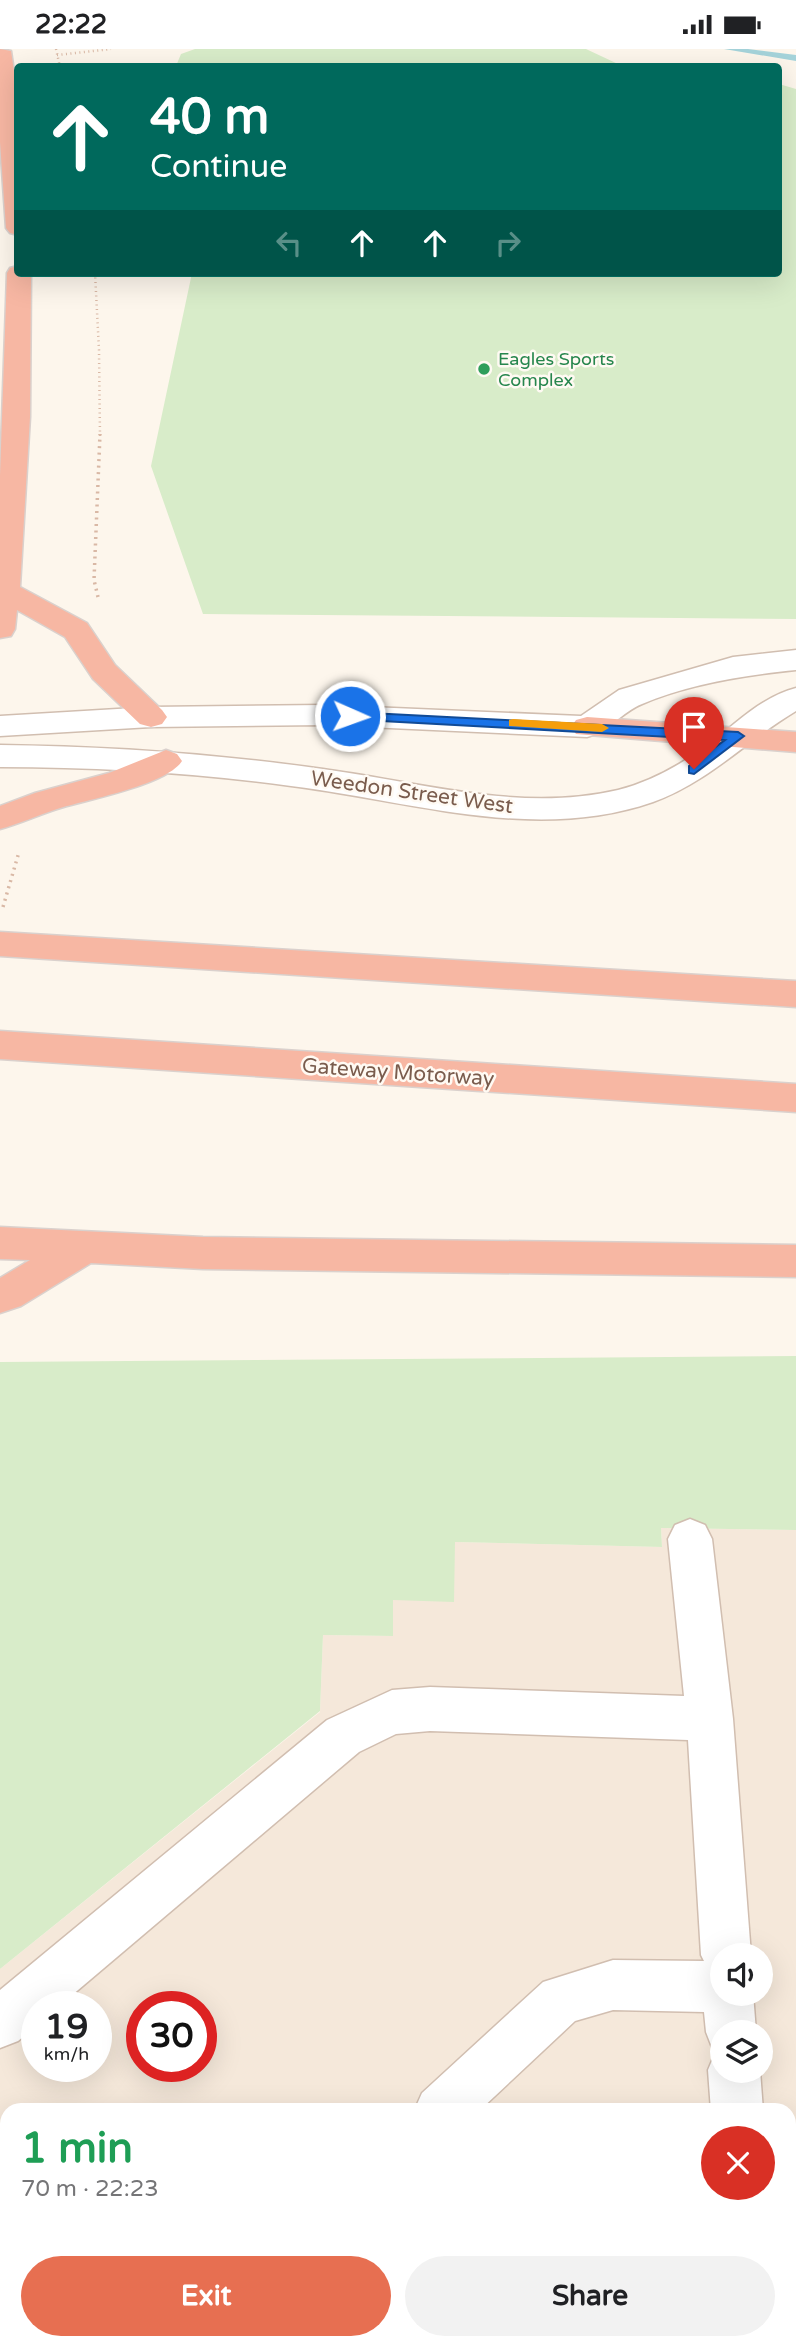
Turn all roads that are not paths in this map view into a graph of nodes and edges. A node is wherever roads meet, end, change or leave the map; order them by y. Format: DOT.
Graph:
graph roads {
  1 [pos="0,51"];
  2 [pos="14,161"];
  3 [pos="19,277"];
  4 [pos="6,591"];
  5 [pos="0,629"];
  6 [pos="796,660"];
  7 [pos="796,698"];
  8 [pos="152,717"];
  9 [pos="0,726"];
  10 [pos="587,727"];
  11 [pos="738,736"];
  12 [pos="796,742"];
  13 [pos="0,756"];
  14 [pos="166,761"];
  15 [pos="0,818"];
  16 [pos="0,944"];
  17 [pos="796,994"];
  18 [pos="4,1045"];
  19 [pos="796,1098"];
  20 [pos="0,1243"];
  21 [pos="84,1248"];
  22 [pos="796,1261"];
  23 [pos="0,1296"];
  24 [pos="690,1539"];
  25 [pos="709,1719"];
  26 [pos="725,1943"];
  27 [pos="710,1987"];
  28 [pos="0,2023"];
  29 [pos="735,2083"];
  30 [pos="449,2103"];
  31 [pos="736,2103"];
  1 -- 2 [label="highway"];
  3 -- 4 [label="highway"];
  4 -- 5 [label="highway"];
  4 -- 8 [label="highway"];
  6 -- 10 [label="street"];
  7 -- 11 [label="street, Weedon Street West"];
  8 -- 9 [label="street"];
  8 -- 10 [label="street"];
  10 -- 11 [label="highway"];
  11 -- 12 [label="highway"];
  11 -- 14 [label="street, Weedon Street West"];
  13 -- 14 [label="street, Weedon Street West"];
  14 -- 15 [label="highway"];
  16 -- 17 [label="highway"];
  18 -- 19 [label="highway, Gateway Motorway"];
  20 -- 21 [label="highway"];
  21 -- 22 [label="highway"];
  21 -- 23 [label="highway"];
  24 -- 25 [label="street"];
  25 -- 26 [label="street"];
  25 -- 28 [label="street"];
  27 -- 30 [label="street"];
  29 -- 31 [label="street"];
}
